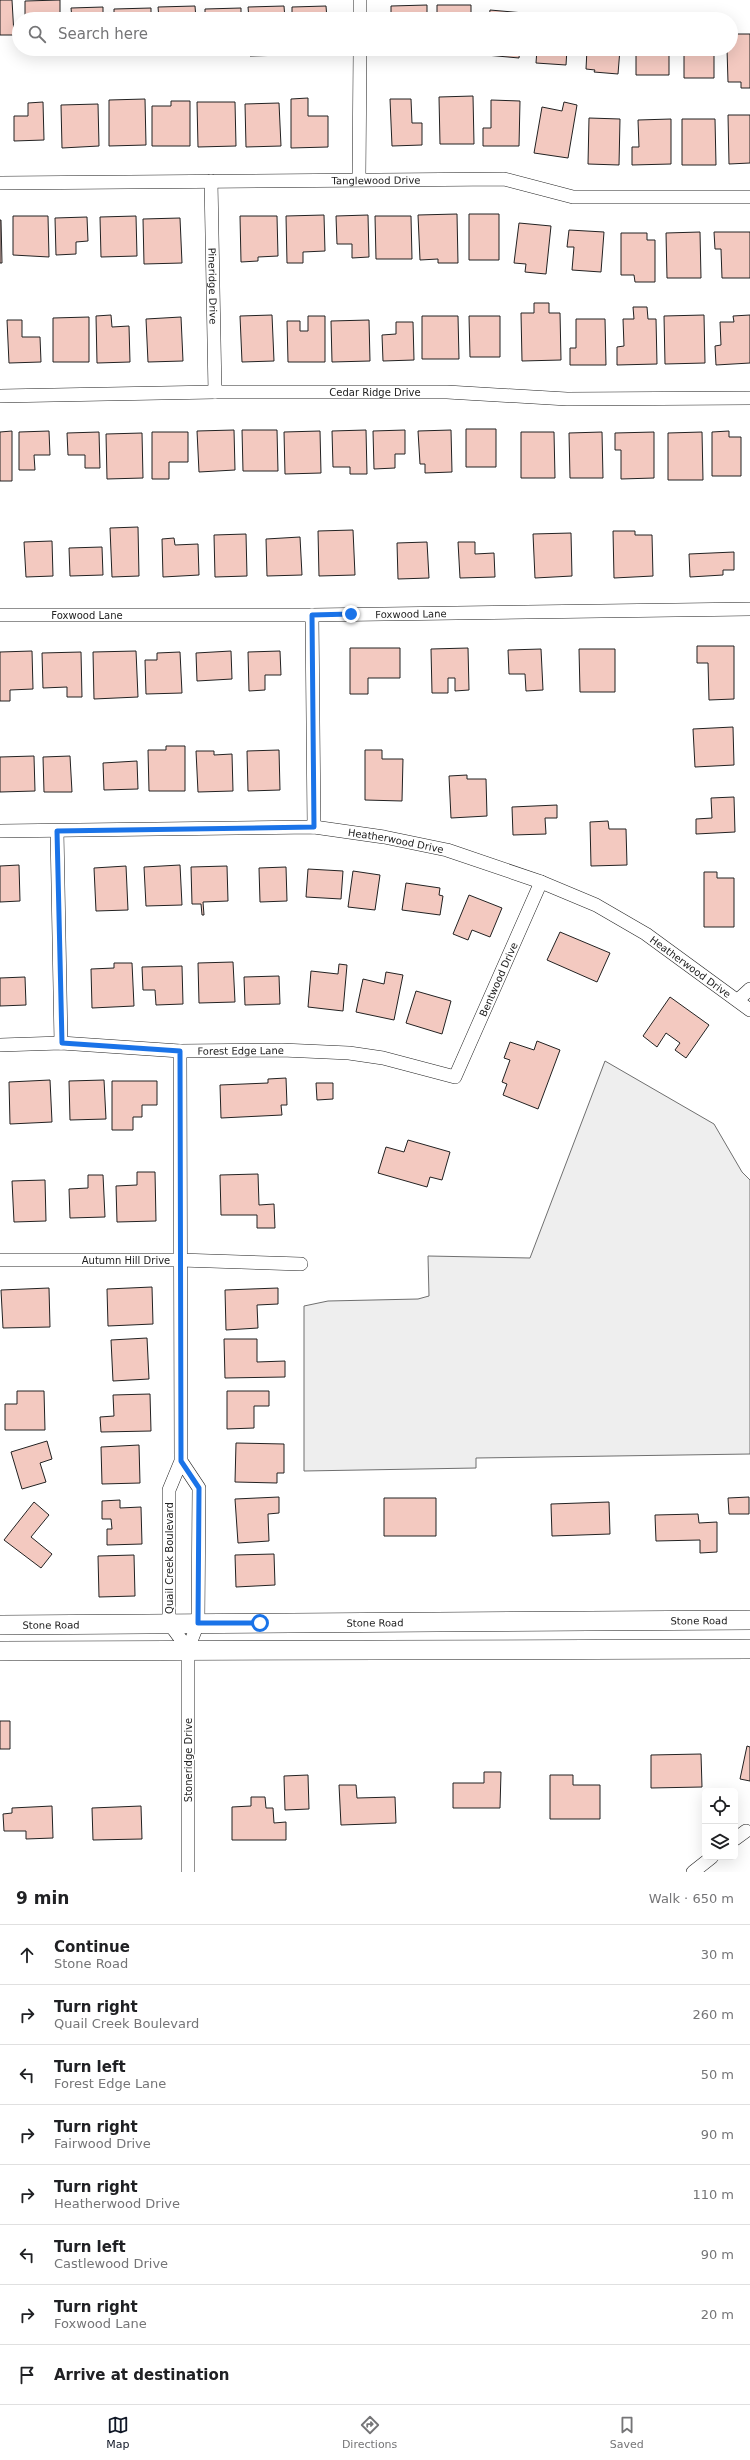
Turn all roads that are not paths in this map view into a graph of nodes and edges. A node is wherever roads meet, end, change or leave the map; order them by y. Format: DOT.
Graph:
graph roads {
  1 [pos="360,0"];
  2 [pos="360,12"];
  3 [pos="360,56"];
  4 [pos="359,179"];
  5 [pos="211,181"];
  6 [pos="0,184"];
  7 [pos="750,197"];
  8 [pos="215,392"];
  9 [pos="0,396"];
  10 [pos="750,398"];
  11 [pos="750,609"];
  12 [pos="0,615"];
  13 [pos="312,615"];
  14 [pos="314,827"];
  15 [pos="0,831"];
  16 [pos="57,831"];
  17 [pos="541,882"];
  18 [pos="750,989"];
  19 [pos="738,1000"];
  20 [pos="750,1010"];
  21 [pos="62,1043"];
  22 [pos="0,1045"];
  23 [pos="180,1051"];
  24 [pos="455,1077"];
  25 [pos="0,1260"];
  26 [pos="180,1260"];
  27 [pos="300,1264"];
  28 [pos="181,1461"];
  29 [pos="750,1620"];
  30 [pos="473,1621"];
  31 [pos="169,1623"];
  32 [pos="198,1623"];
  33 [pos="0,1626"];
  34 [pos="188,1649"];
  35 [pos="474,1649"];
  36 [pos="750,1649"];
  37 [pos="0,1651"];
  38 [pos="746,1831"];
  39 [pos="738,1837"];
  40 [pos="708,1860"];
  41 [pos="188,1872"];
  42 [pos="693,1872"];
  1 -- 2 [label="street"];
  3 -- 4 [label="street"];
  4 -- 5 [label="street, Tanglewood Drive"];
  4 -- 7 [label="street, Tanglewood Drive"];
  5 -- 6 [label="street, Tanglewood Drive"];
  5 -- 8 [label="street, Pineridge Drive"];
  8 -- 9 [label="street, Cedar Ridge Drive"];
  8 -- 10 [label="street, Cedar Ridge Drive"];
  11 -- 13 [label="street, Foxwood Lane"];
  12 -- 13 [label="street, Foxwood Lane"];
  13 -- 14 [label="street"];
  14 -- 16 [label="street, Heatherwood Drive"];
  14 -- 17 [label="street, Heatherwood Drive"];
  15 -- 16 [label="street, Heatherwood Drive"];
  16 -- 21 [label="street"];
  17 -- 19 [label="street, Heatherwood Drive"];
  17 -- 24 [label="street, Bentwood Drive"];
  18 -- 19 [label="street"];
  19 -- 20 [label="street, Heatherwood Drive"];
  21 -- 22 [label="street, Forest Edge Lane"];
  21 -- 23 [label="street, Forest Edge Lane"];
  23 -- 24 [label="street, Forest Edge Lane"];
  23 -- 26 [label="street, Quail Creek Boulevard"];
  25 -- 26 [label="street, Autumn Hill Drive"];
  26 -- 27 [label="street, Autumn Hill Drive"];
  26 -- 28 [label="street, Quail Creek Boulevard"];
  28 -- 31 [label="street, Quail Creek Boulevard"];
  28 -- 32 [label="street"];
  29 -- 30 [label="main road, Stone Road"];
  30 -- 32 [label="main road, Stone Road"];
  30 -- 35 [label="main road"];
  31 -- 32 [label="main road, Stone Road"];
  31 -- 33 [label="main road, Stone Road"];
  31 -- 34 [label="street, Quail Creek Boulevard"];
  32 -- 34 [label="street"];
  34 -- 35 [label="main road"];
  34 -- 37 [label="main road"];
  34 -- 41 [label="street, Stoneridge Drive"];
  35 -- 36 [label="main road"];
  38 -- 39 [label="street"];
  40 -- 42 [label="street"];
}
